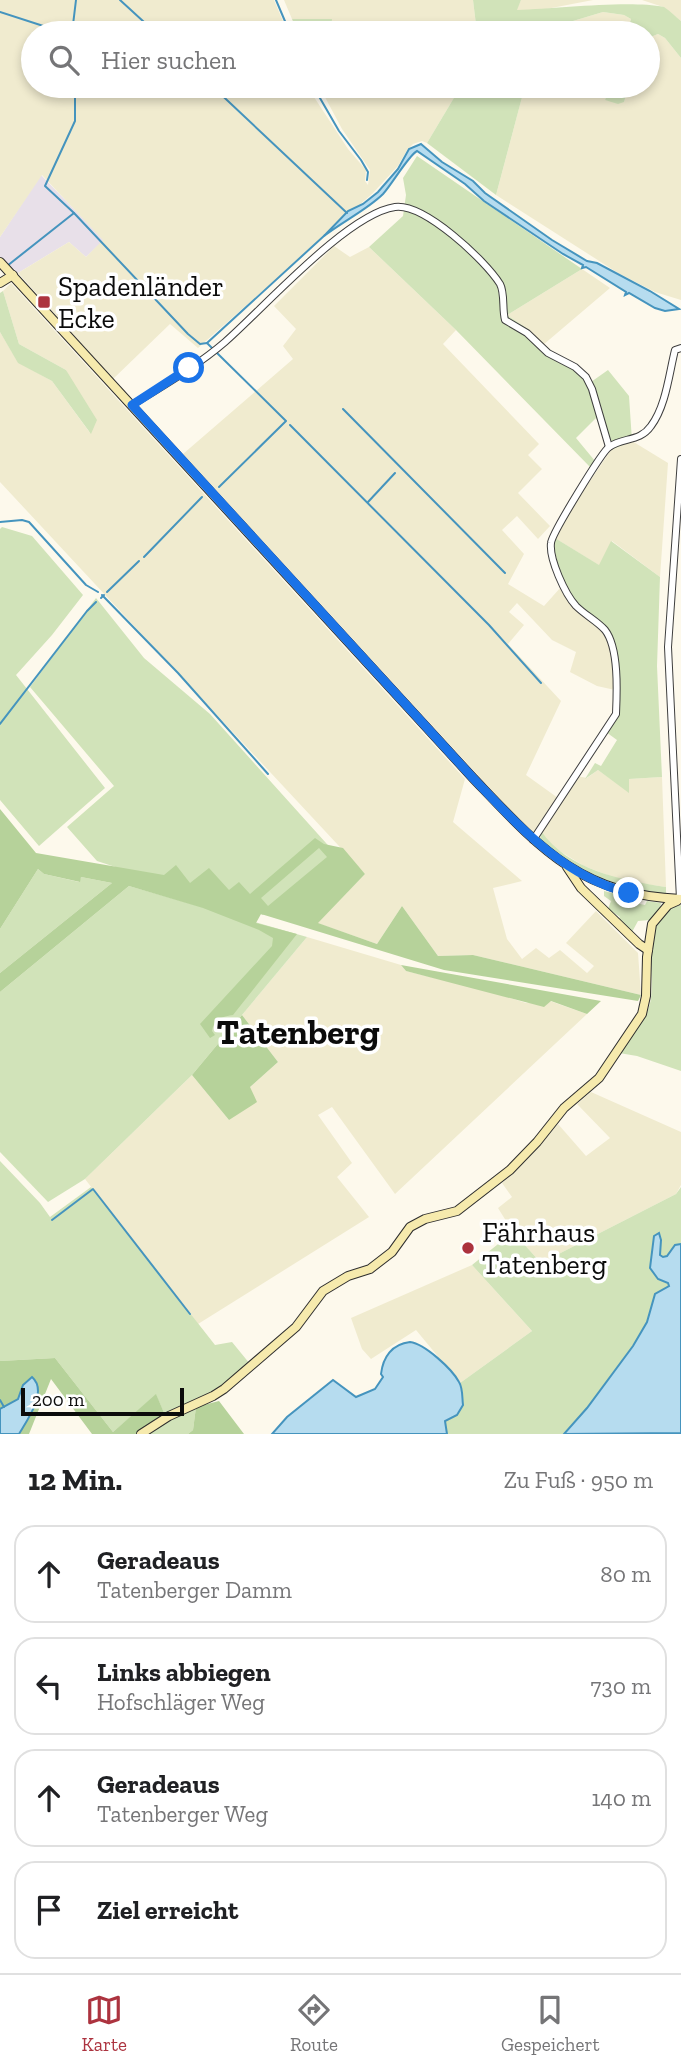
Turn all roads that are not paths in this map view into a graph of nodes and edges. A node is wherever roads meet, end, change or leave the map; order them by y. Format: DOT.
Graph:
graph roads {
  1 [pos="6,268"];
  2 [pos="0,283"];
  3 [pos="681,348"];
  4 [pos="132,405"];
  5 [pos="609,447"];
  6 [pos="681,459"];
  7 [pos="533,840"];
  8 [pos="566,866"];
  9 [pos="680,900"];
  10 [pos="648,950"];
  11 [pos="141,1434"];
  1 -- 2 [label="street"];
  1 -- 4 [label="street"];
  3 -- 5 [label="street"];
  4 -- 5 [label="street"];
  4 -- 7 [label="street"];
  5 -- 7 [label="street"];
  6 -- 9 [label="street"];
  7 -- 8 [label="street"];
  8 -- 9 [label="street"];
  8 -- 10 [label="street"];
  9 -- 10 [label="street"];
  10 -- 11 [label="street"];
}
